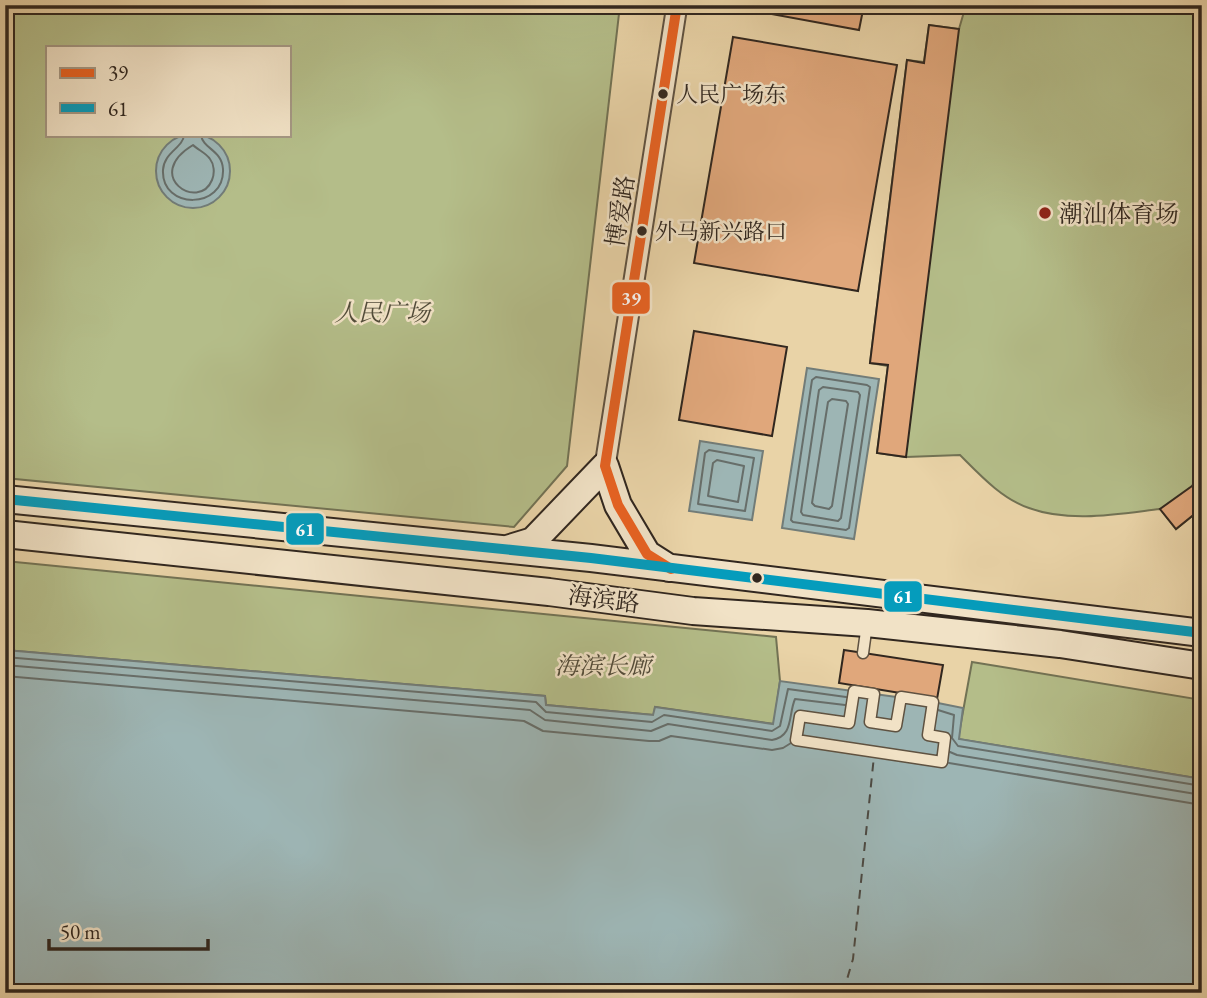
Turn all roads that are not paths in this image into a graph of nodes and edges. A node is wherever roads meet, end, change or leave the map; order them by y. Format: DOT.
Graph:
graph roads {
  1 [pos="677,5"];
  2 [pos="605,466"];
  3 [pos="5,499"];
  4 [pos="5,534"];
  5 [pos="505,550"];
  6 [pos="671,569"];
  7 [pos="867,623"];
  8 [pos="1202,633"];
  9 [pos="863,653"];
  10 [pos="1202,666"];
  11 [pos="914,697"];
  1 -- 2 [label="street, 博爱路"];
  2 -- 5 [label="main road"];
  2 -- 6 [label="main road"];
  3 -- 5 [label="main road, 海滨路"];
  4 -- 7 [label="main road, 海滨路"];
  5 -- 6 [label="main road, 海滨路"];
  6 -- 8 [label="main road, 海滨路"];
  7 -- 9 [label="lane"];
  7 -- 10 [label="main road, 海滨路"];
  11 -- 11 [label="lane"];
}
